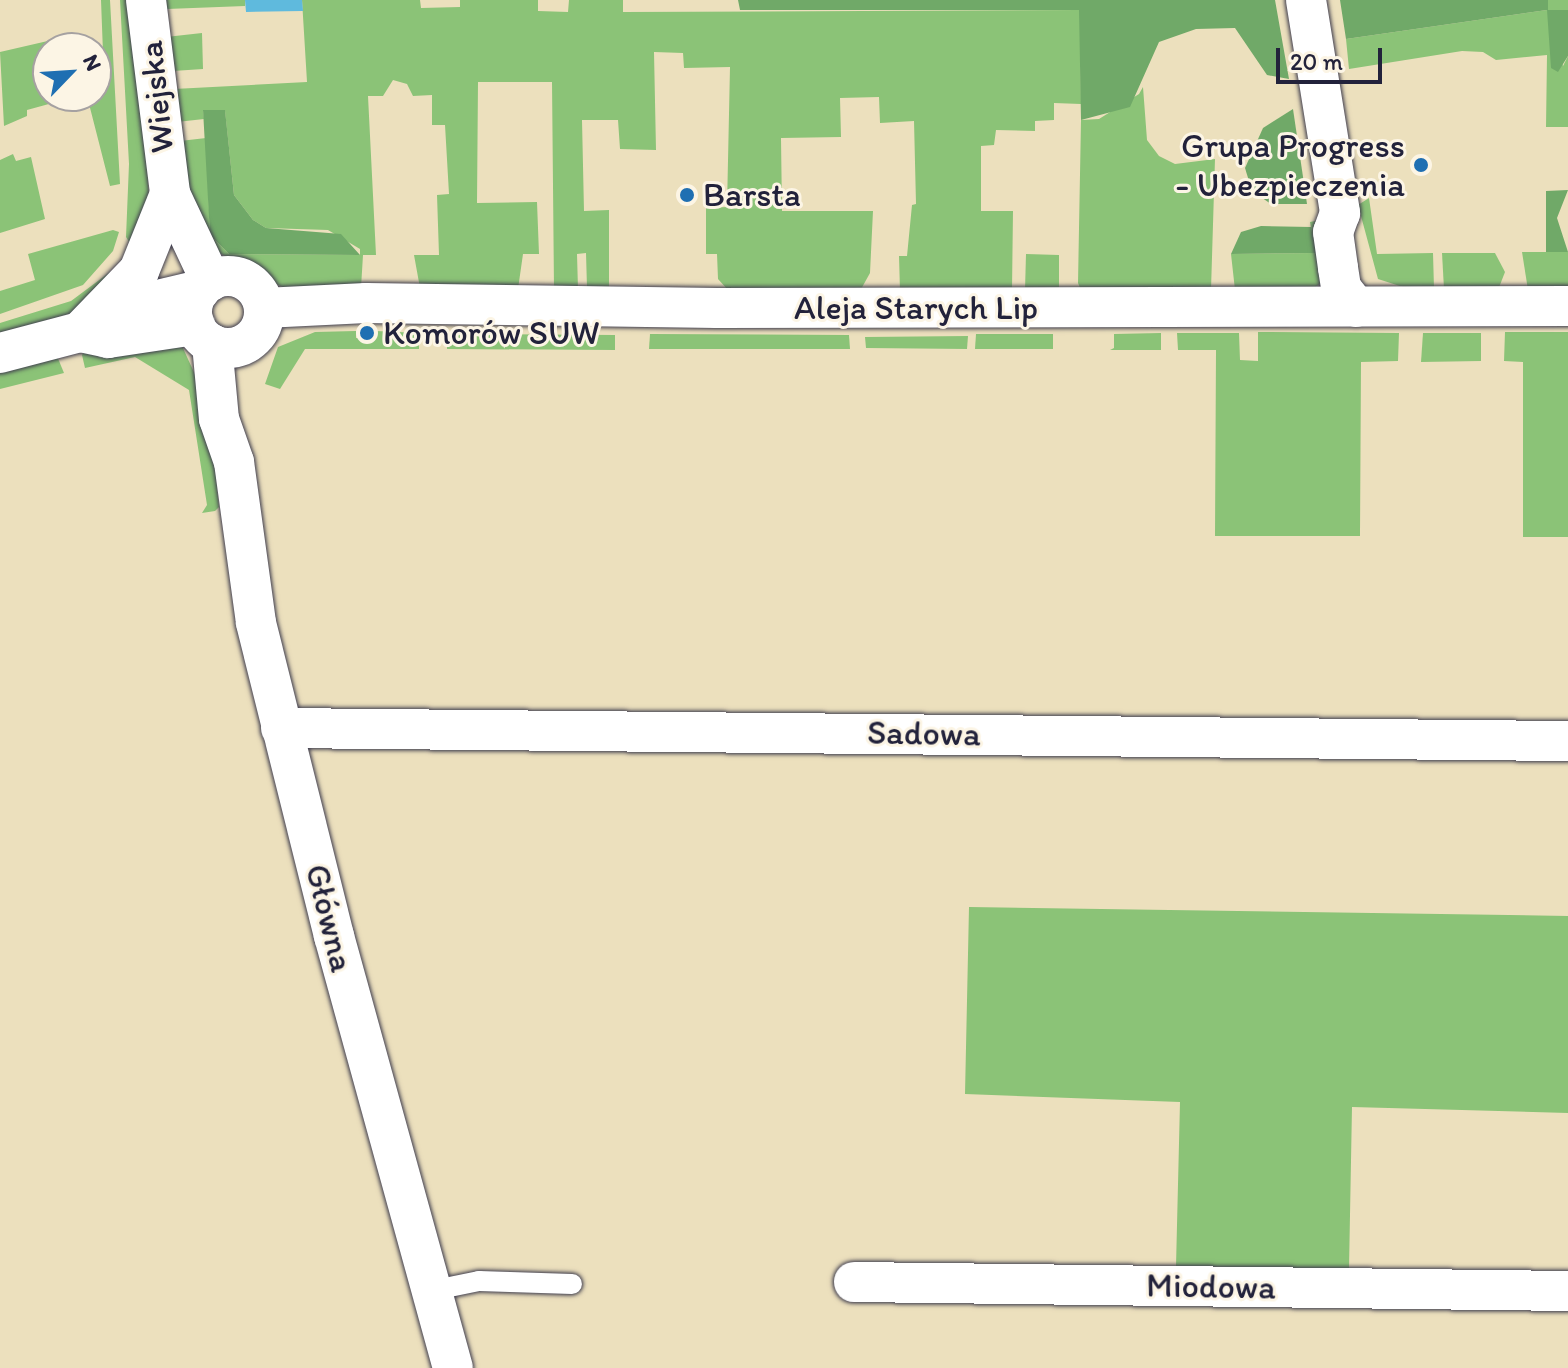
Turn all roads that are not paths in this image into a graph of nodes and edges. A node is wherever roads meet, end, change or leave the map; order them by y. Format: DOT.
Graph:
graph roads {
  1 [pos="146,0"];
  2 [pos="1306,0"];
  3 [pos="170,194"];
  4 [pos="1568,306"];
  5 [pos="1356,307"];
  6 [pos="264,308"];
  7 [pos="211,317"];
  8 [pos="90,323"];
  9 [pos="0,353"];
  10 [pos="281,728"];
  11 [pos="1568,741"];
  12 [pos="854,1282"];
  13 [pos="572,1284"];
  14 [pos="430,1291"];
  15 [pos="1568,1291"];
  16 [pos="453,1368"];
  1 -- 3 [label="street, Wiejska"];
  2 -- 5 [label="street"];
  3 -- 7 [label="street, Wiejska"];
  3 -- 8 [label="street, Wiejska"];
  4 -- 5 [label="street, Aleja Starych Lip"];
  5 -- 6 [label="street, Aleja Starych Lip"];
  6 -- 7 [label="street"];
  6 -- 7 [label="street"];
  7 -- 8 [label="street"];
  7 -- 10 [label="street, Główna"];
  8 -- 9 [label="street"];
  10 -- 11 [label="street, Sadowa"];
  10 -- 14 [label="street, Główna"];
  12 -- 15 [label="street, Miodowa"];
  13 -- 14 [label="lane"];
  14 -- 16 [label="street, Główna"];
}
